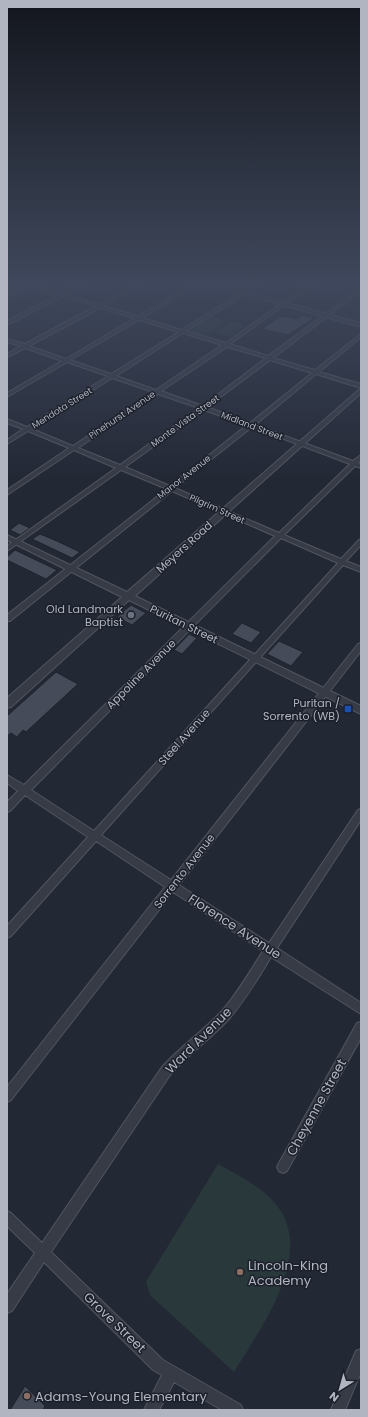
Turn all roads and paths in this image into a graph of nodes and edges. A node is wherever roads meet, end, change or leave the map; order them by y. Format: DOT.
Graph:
graph roads {
  1 [pos="22,348"];
  2 [pos="32,348"];
  3 [pos="87,348"];
  4 [pos="155,348"];
  5 [pos="221,348"];
  6 [pos="237,348"];
  7 [pos="283,348"];
  8 [pos="345,348"];
  9 [pos="7,356"];
  10 [pos="270,358"];
  11 [pos="67,360"];
  12 [pos="315,372"];
  13 [pos="112,376"];
  14 [pos="361,386"];
  15 [pos="361,390"];
  16 [pos="157,391"];
  17 [pos="7,395"];
  18 [pos="204,408"];
  19 [pos="7,421"];
  20 [pos="251,425"];
  21 [pos="27,429"];
  22 [pos="7,442"];
  23 [pos="300,444"];
  24 [pos="74,448"];
  25 [pos="361,457"];
  26 [pos="358,464"];
  27 [pos="121,466"];
  28 [pos="170,488"];
  29 [pos="7,493"];
  30 [pos="223,512"];
  31 [pos="279,536"];
  32 [pos="7,537"];
  33 [pos="361,541"];
  34 [pos="18,543"];
  35 [pos="7,550"];
  36 [pos="342,562"];
  37 [pos="70,568"];
  38 [pos="361,570"];
  39 [pos="128,596"];
  40 [pos="7,619"];
  41 [pos="189,626"];
  42 [pos="361,646"];
  43 [pos="254,659"];
  44 [pos="324,692"];
  45 [pos="7,704"];
  46 [pos="361,710"];
  47 [pos="7,779"];
  48 [pos="25,790"];
  49 [pos="7,808"];
  50 [pos="361,813"];
  51 [pos="95,835"];
  52 [pos="173,886"];
  53 [pos="7,933"];
  54 [pos="271,949"];
  55 [pos="361,1009"];
  56 [pos="361,1027"];
  57 [pos="7,1096"];
  58 [pos="283,1167"];
  59 [pos="7,1216"];
  60 [pos="43,1252"];
  61 [pos="7,1306"];
  62 [pos="361,1356"];
  63 [pos="171,1373"];
  64 [pos="151,1410"];
  65 [pos="236,1410"];
  66 [pos="338,1410"];
  1 -- 9 [label="street"];
  2 -- 11 [label="street, Midland Street"];
  3 -- 11 [label="street"];
  4 -- 13 [label="street, Mendota Street"];
  5 -- 16 [label="street, Pinehurst Avenue"];
  6 -- 10 [label="street"];
  7 -- 10 [label="street, Monte Vista Street"];
  8 -- 12 [label="street, Manor Avenue"];
  10 -- 12 [label="street"];
  10 -- 18 [label="street, Monte Vista Street"];
  11 -- 13 [label="street, Midland Street"];
  11 -- 17 [label="street"];
  12 -- 14 [label="street"];
  12 -- 20 [label="street, Manor Avenue"];
  13 -- 16 [label="street, Midland Street"];
  13 -- 21 [label="street, Mendota Street"];
  15 -- 23 [label="street, Meyers Road"];
  16 -- 18 [label="street, Midland Street"];
  16 -- 24 [label="street, Pinehurst Avenue"];
  18 -- 20 [label="street, Midland Street"];
  18 -- 27 [label="street, Monte Vista Street"];
  19 -- 21 [label="street, Pilgrim Street"];
  20 -- 23 [label="street, Midland Street"];
  20 -- 28 [label="street, Manor Avenue"];
  21 -- 22 [label="street, Mendota Street"];
  21 -- 24 [label="street, Pilgrim Street"];
  23 -- 26 [label="street, Midland Street"];
  23 -- 30 [label="street, Meyers Road"];
  24 -- 27 [label="street, Pilgrim Street"];
  24 -- 29 [label="street, Pinehurst Avenue"];
  25 -- 26 [label="street, Appoline Avenue"];
  26 -- 31 [label="street, Appoline Avenue"];
  27 -- 28 [label="street, Pilgrim Street"];
  27 -- 34 [label="street, Monte Vista Street"];
  28 -- 30 [label="street, Pilgrim Street"];
  28 -- 37 [label="street, Manor Avenue"];
  30 -- 31 [label="street, Pilgrim Street"];
  30 -- 39 [label="street, Meyers Road"];
  31 -- 36 [label="street, Pilgrim Street"];
  31 -- 41 [label="street, Appoline Avenue"];
  32 -- 34 [label="street, Puritan Street"];
  33 -- 36 [label="street, Steel Avenue"];
  34 -- 35 [label="street, Monte Vista Street"];
  34 -- 37 [label="street, Puritan Street"];
  36 -- 38 [label="street, Pilgrim Street"];
  36 -- 43 [label="street, Steel Avenue"];
  37 -- 39 [label="street, Puritan Street"];
  37 -- 40 [label="street, Manor Avenue"];
  39 -- 41 [label="street, Puritan Street"];
  39 -- 45 [label="street, Meyers Road"];
  41 -- 43 [label="street, Puritan Street"];
  41 -- 48 [label="street, Appoline Avenue"];
  42 -- 44 [label="street, Sorrento Avenue"];
  43 -- 44 [label="street, Puritan Street"];
  43 -- 51 [label="street, Steel Avenue"];
  44 -- 46 [label="street, Puritan Street"];
  44 -- 52 [label="street, Sorrento Avenue"];
  47 -- 48 [label="street, Florence Avenue"];
  48 -- 49 [label="street, Appoline Avenue"];
  48 -- 51 [label="street, Florence Avenue"];
  50 -- 54 [label="street, Ward Avenue"];
  51 -- 52 [label="street, Florence Avenue"];
  51 -- 53 [label="street, Steel Avenue"];
  52 -- 54 [label="street, Florence Avenue"];
  52 -- 57 [label="street, Sorrento Avenue"];
  54 -- 55 [label="street, Florence Avenue"];
  54 -- 60 [label="street, Ward Avenue"];
  56 -- 58 [label="street, Cheyenne Street"];
  59 -- 60 [label="street, Grove Street"];
  60 -- 61 [label="street, Ward Avenue"];
  60 -- 63 [label="street, Grove Street"];
  62 -- 66 [label="street"];
  63 -- 64 [label="street"];
  63 -- 65 [label="street, Grove Street"];
}
